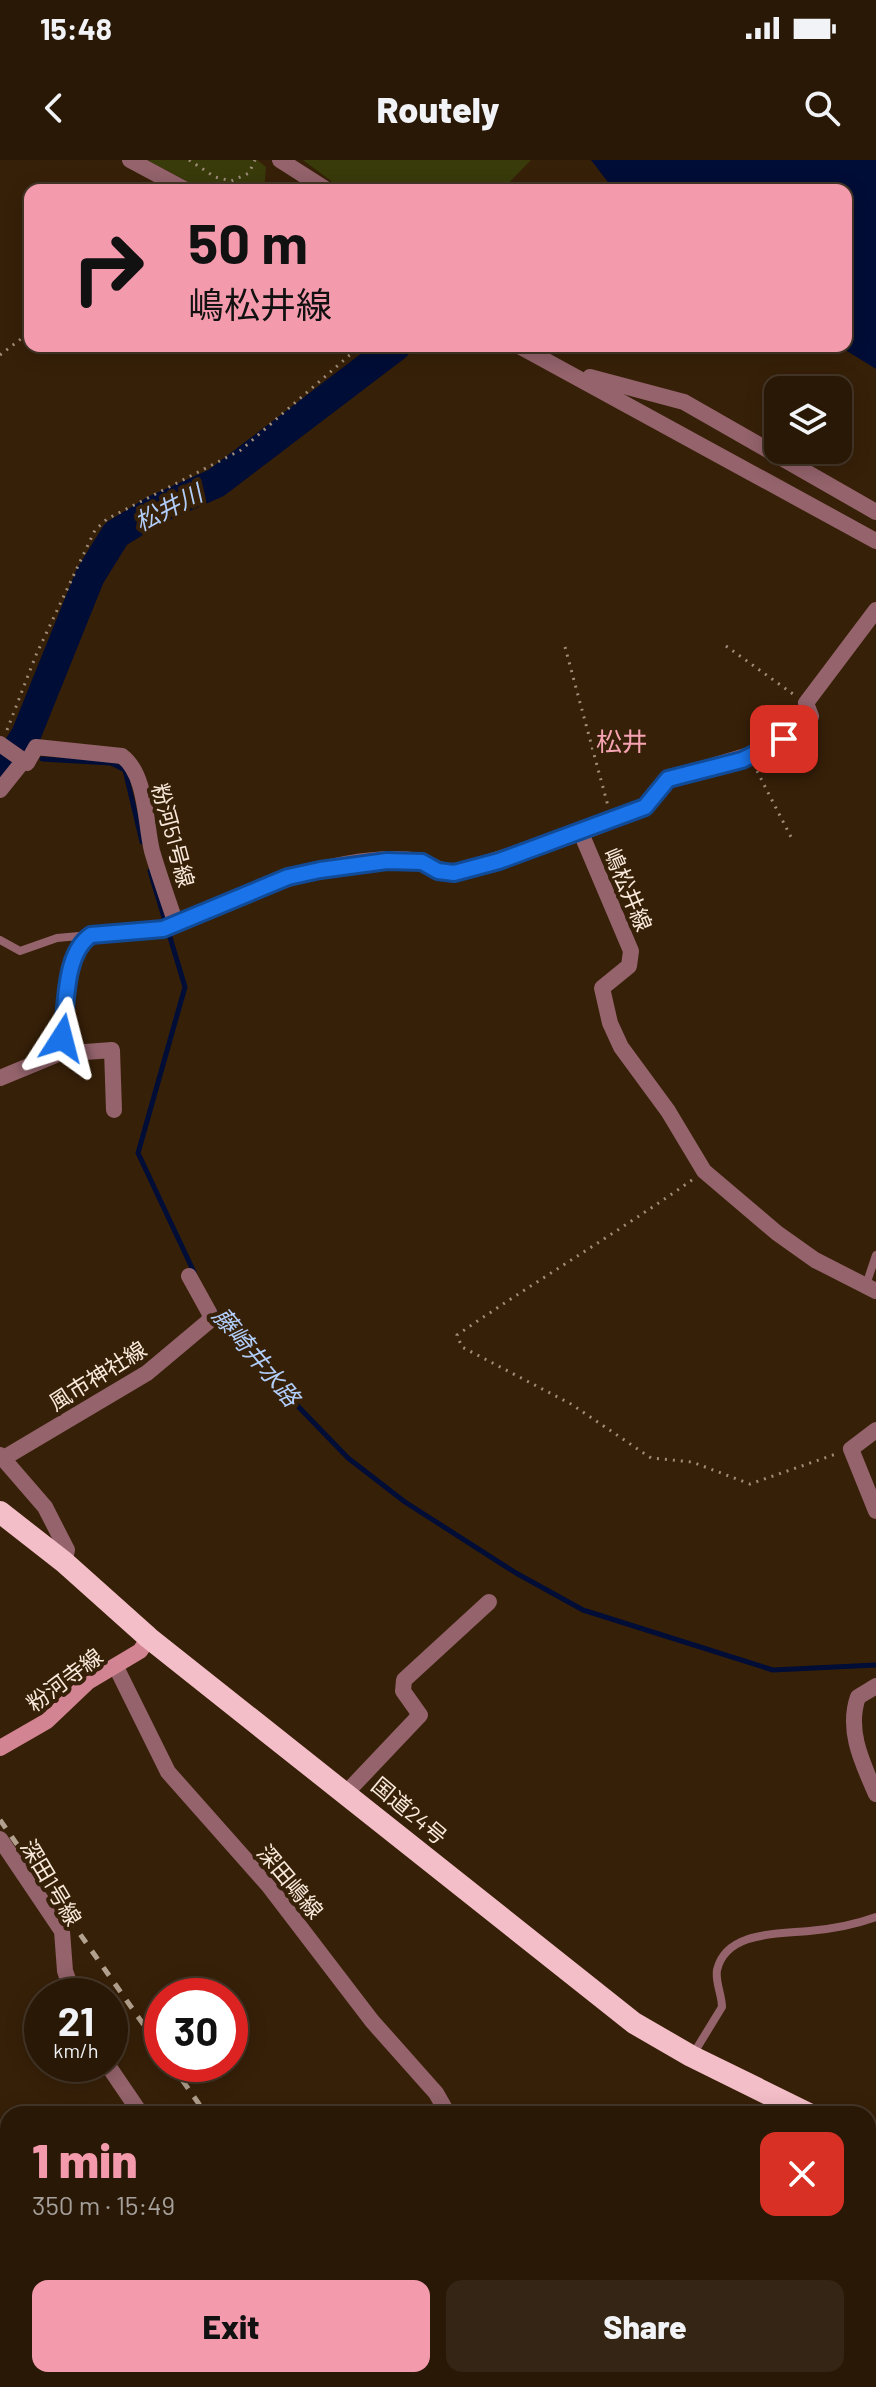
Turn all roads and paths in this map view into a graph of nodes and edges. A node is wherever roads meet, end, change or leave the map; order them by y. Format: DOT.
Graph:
graph roads {
  1 [pos="130,160"];
  2 [pos="189,160"];
  3 [pos="255,160"];
  4 [pos="280,160"];
  5 [pos="175,184"];
  6 [pos="318,184"];
  7 [pos="24,337"];
  8 [pos="353,352"];
  9 [pos="530,352"];
  10 [pos="0,355"];
  11 [pos="563,369"];
  12 [pos="876,512"];
  13 [pos="876,541"];
  14 [pos="876,610"];
  15 [pos="726,646"];
  16 [pos="565,647"];
  17 [pos="806,703"];
  18 [pos="2,739"];
  19 [pos="749,757"];
  20 [pos="26,761"];
  21 [pos="0,790"];
  22 [pos="612,821"];
  23 [pos="581,833"];
  24 [pos="792,839"];
  25 [pos="170,926"];
  26 [pos="91,935"];
  27 [pos="0,940"];
  28 [pos="58,1054"];
  29 [pos="0,1078"];
  30 [pos="114,1110"];
  31 [pos="704,1171"];
  32 [pos="876,1255"];
  33 [pos="189,1276"];
  34 [pos="871,1288"];
  35 [pos="876,1430"];
  36 [pos="851,1449"];
  37 [pos="1,1457"];
  38 [pos="876,1511"];
  39 [pos="0,1512"];
  40 [pos="64,1562"];
  41 [pos="489,1602"];
  42 [pos="149,1638"];
  43 [pos="116,1667"];
  44 [pos="876,1686"];
  45 [pos="0,1748"];
  46 [pos="347,1792"];
  47 [pos="876,1794"];
  48 [pos="0,1839"];
  49 [pos="876,1917"];
  50 [pos="68,1978"];
  51 [pos="691,2056"];
  52 [pos="119,2082"];
  53 [pos="136,2106"];
  54 [pos="443,2106"];
  55 [pos="793,2106"];
  1 -- 5 [label="street"];
  2 -- 3 [label="path"];
  4 -- 6 [label="street"];
  7 -- 10 [label="path"];
  8 -- 18 [label="path"];
  9 -- 11 [label="street"];
  11 -- 12 [label="street"];
  11 -- 13 [label="street"];
  14 -- 17 [label="street"];
  15 -- 17 [label="path"];
  16 -- 22 [label="path"];
  17 -- 19 [label="street"];
  18 -- 20 [label="street"];
  19 -- 22 [label="street"];
  19 -- 24 [label="path"];
  20 -- 21 [label="street"];
  20 -- 25 [label="street, 粉河51号線"];
  22 -- 23 [label="street"];
  23 -- 25 [label="street, 嶋松井線"];
  23 -- 31 [label="street, 嶋松井線"];
  25 -- 26 [label="street, 嶋松井線"];
  26 -- 27 [label="lane"];
  26 -- 28 [label="street"];
  28 -- 29 [label="street"];
  28 -- 30 [label="street"];
  31 -- 34 [label="street, 嶋松井線"];
  31 -- 36 [label="path"];
  32 -- 34 [label="lane"];
  33 -- 37 [label="street, 風市神社線"];
  35 -- 36 [label="street"];
  36 -- 38 [label="street"];
  37 -- 40 [label="street"];
  39 -- 40 [label="highway, 国道24号"];
  40 -- 42 [label="highway, 国道24号"];
  41 -- 46 [label="street"];
  42 -- 43 [label="main road, 粉河寺線"];
  42 -- 46 [label="highway, 国道24号"];
  43 -- 45 [label="main road, 粉河寺線"];
  43 -- 54 [label="street, 深田嶋線"];
  44 -- 47 [label="street"];
  46 -- 51 [label="highway, 国道24号"];
  48 -- 50 [label="street, 深田1号線"];
  49 -- 51 [label="lane"];
  51 -- 55 [label="highway, 国道24号"];
  52 -- 53 [label="street"];
}
